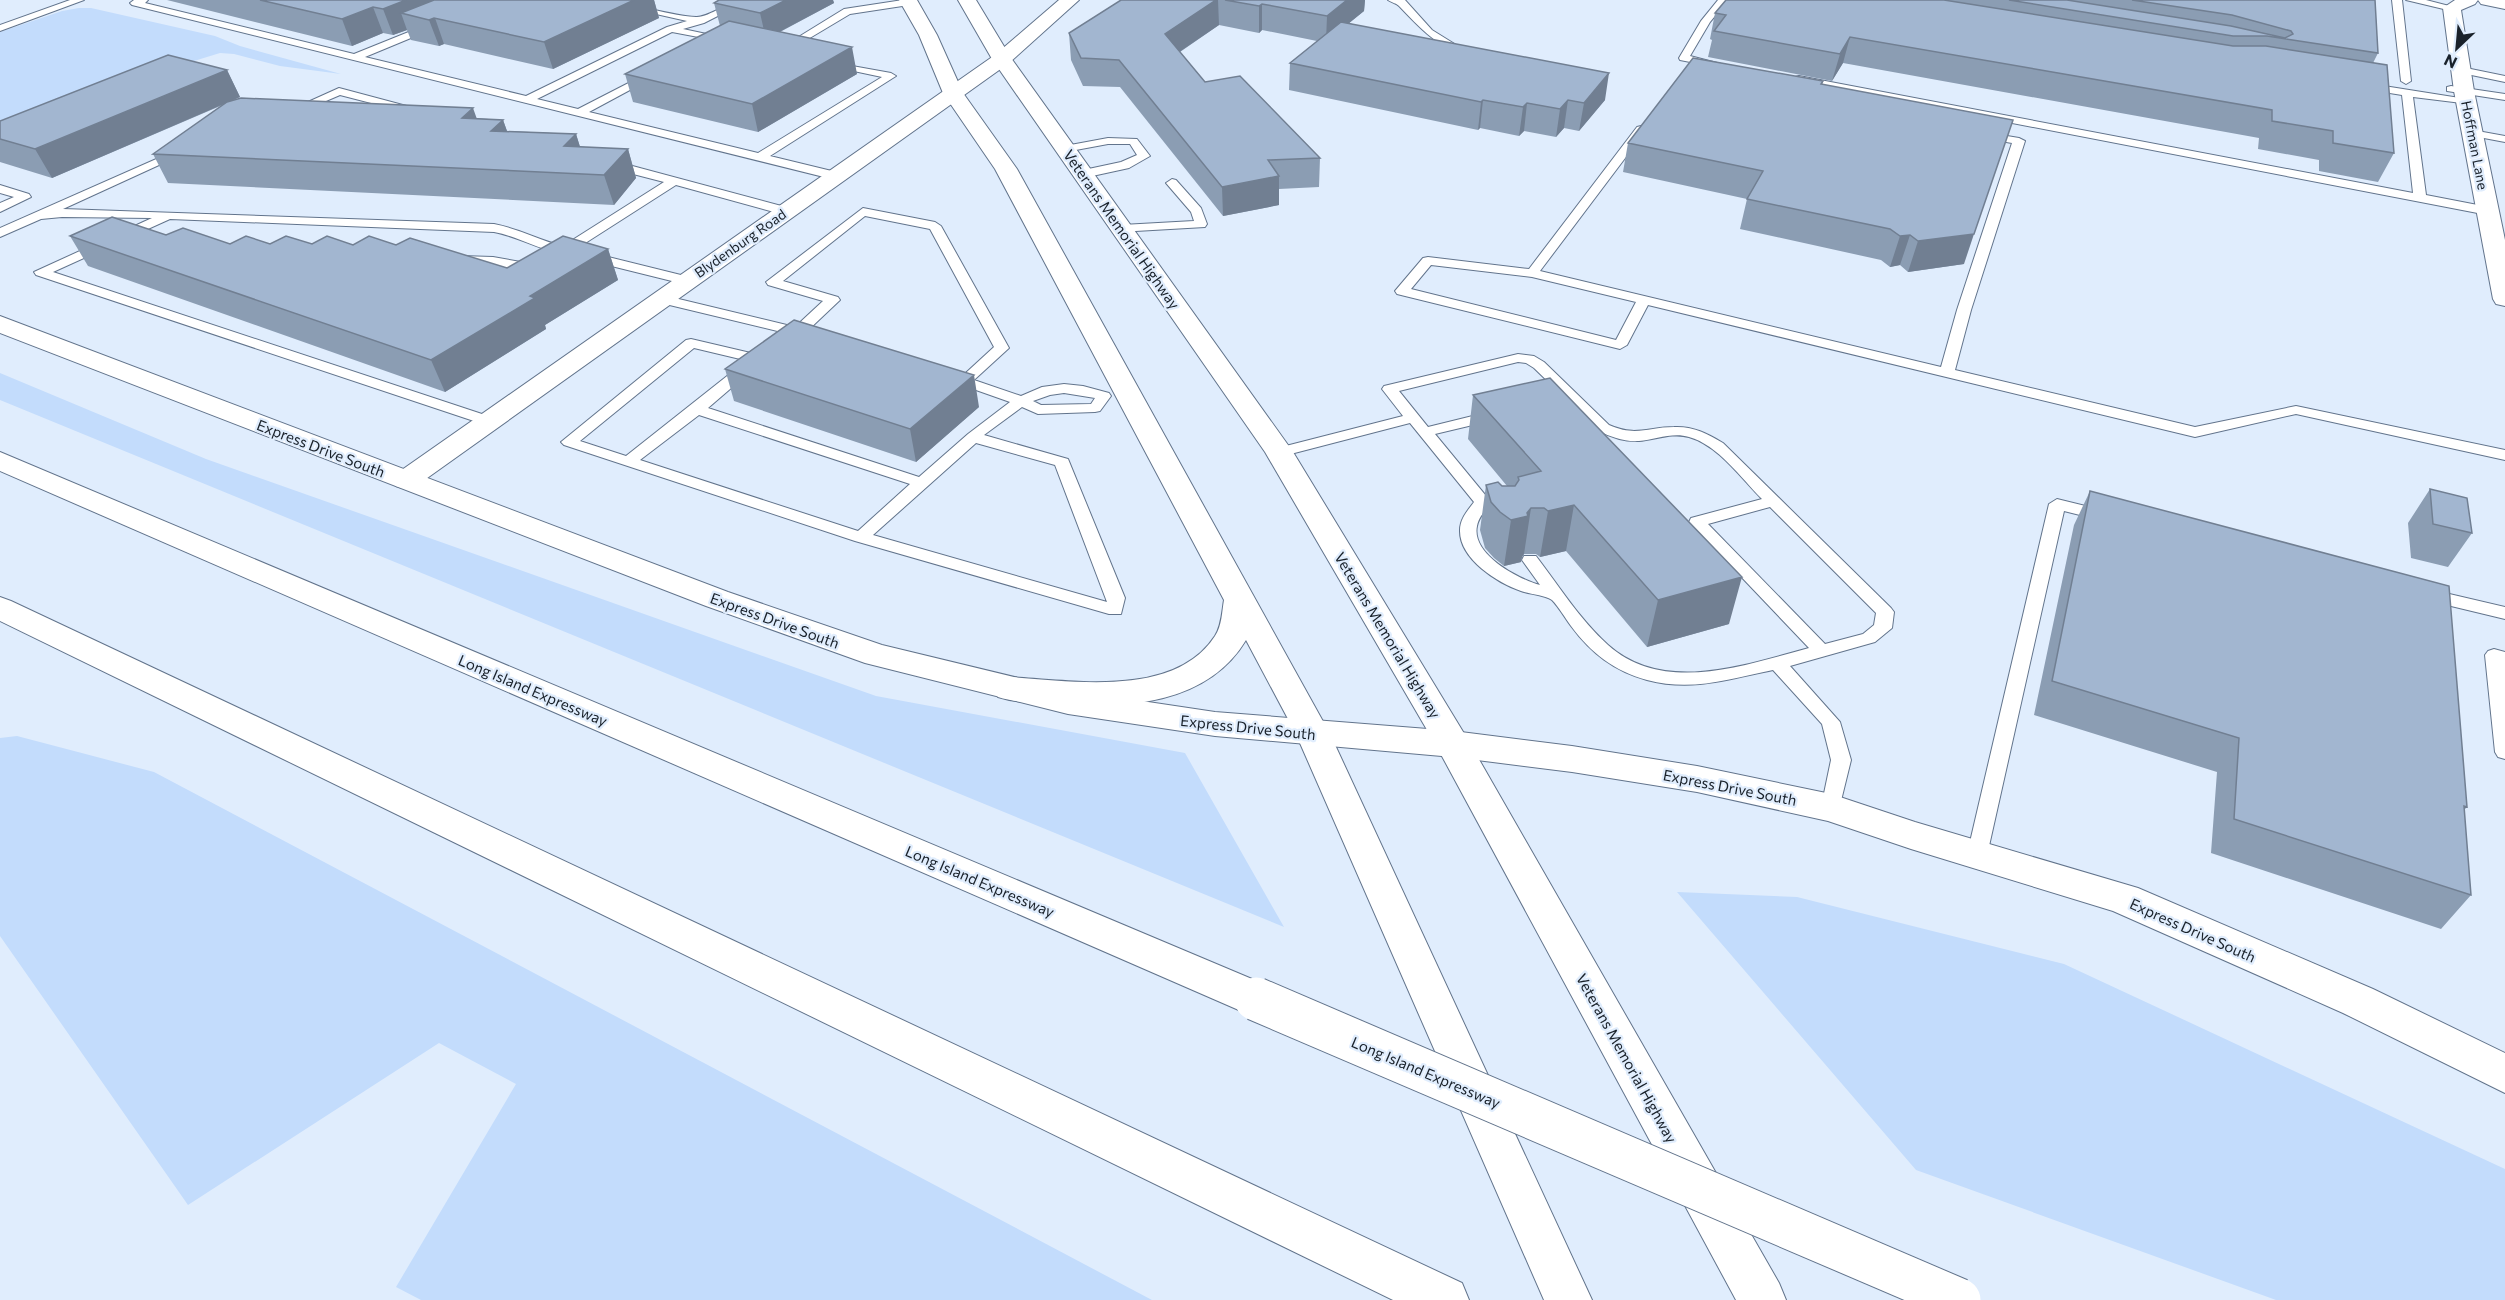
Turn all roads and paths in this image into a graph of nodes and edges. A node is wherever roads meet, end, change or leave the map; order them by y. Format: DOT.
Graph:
graph roads {
  1 [pos="79,0"];
  2 [pos="143,0"];
  3 [pos="599,0"];
  4 [pos="744,0"];
  5 [pos="967,0"];
  6 [pos="1070,0"];
  7 [pos="1393,0"];
  8 [pos="1723,0"];
  9 [pos="2397,0"];
  10 [pos="2411,0"];
  11 [pos="2487,0"];
  12 [pos="909,1"];
  13 [pos="2461,4"];
  14 [pos="2505,4"];
  15 [pos="700,21"];
  16 [pos="441,22"];
  17 [pos="0,28"];
  18 [pos="671,29"];
  19 [pos="717,39"];
  20 [pos="738,43"];
  21 [pos="696,50"];
  22 [pos="358,57"];
  23 [pos="801,57"];
  24 [pos="1476,58"];
  25 [pos="1002,59"];
  26 [pos="824,62"];
  27 [pos="1729,66"];
  28 [pos="665,67"];
  29 [pos="2371,75"];
  30 [pos="1785,76"];
  31 [pos="2505,79"];
  32 [pos="2348,83"];
  33 [pos="2407,87"];
  34 [pos="2464,88"];
  35 [pos="953,93"];
  36 [pos="2505,97"];
  37 [pos="530,98"];
  38 [pos="580,112"];
  39 [pos="420,113"];
  40 [pos="285,115"];
  41 [pos="1651,116"];
  42 [pos="1972,133"];
  43 [pos="2472,133"];
  44 [pos="2505,139"];
  45 [pos="187,148"];
  46 [pos="1065,149"];
  47 [pos="760,157"];
  48 [pos="593,160"];
  49 [pos="1083,174"];
  50 [pos="836,176"];
  51 [pos="674,182"];
  52 [pos="1172,183"];
  53 [pos="0,189"];
  54 [pos="2420,198"];
  55 [pos="0,208"];
  56 [pos="786,211"];
  57 [pos="2488,211"];
  58 [pos="170,215"];
  59 [pos="38,216"];
  60 [pos="1122,229"];
  61 [pos="0,233"];
  62 [pos="122,236"];
  63 [pos="142,241"];
  64 [pos="566,250"];
  65 [pos="445,259"];
  66 [pos="1532,273"];
  67 [pos="688,281"];
  68 [pos="662,299"];
  69 [pos="2505,299"];
  70 [pos="1644,300"];
  71 [pos="0,324"];
  72 [pos="798,332"];
  73 [pos="820,339"];
  74 [pos="757,359"];
  75 [pos="1947,372"];
  76 [pos="1116,395"];
  77 [pos="1573,397"];
  78 [pos="1020,400"];
  79 [pos="1551,402"];
  80 [pos="697,410"];
  81 [pos="1505,413"];
  82 [pos="1413,418"];
  83 [pos="489,421"];
  84 [pos="1426,432"];
  85 [pos="973,437"];
  86 [pos="1279,452"];
  87 [pos="2505,455"];
  88 [pos="0,461"];
  89 [pos="629,461"];
  90 [pos="405,480"];
  91 [pos="922,483"];
  92 [pos="1773,501"];
  93 [pos="1483,502"];
  94 [pos="1496,517"];
  95 [pos="2125,521"];
  96 [pos="861,537"];
  97 [pos="1530,560"];
  98 [pos="2410,590"];
  99 [pos="1556,594"];
  100 [pos="1240,601"];
  101 [pos="0,608"];
  102 [pos="2505,613"];
  103 [pos="1822,651"];
  104 [pos="2505,658"];
  105 [pos="1777,663"];
  106 [pos="1010,689"];
  107 [pos="1313,735"];
  108 [pos="1453,744"];
  109 [pos="2505,752"];
  110 [pos="1831,808"];
  111 [pos="1977,855"];
  112 [pos="2505,1074"];
  113 [pos="1445,1300"];
  114 [pos="1568,1300"];
  115 [pos="1762,1300"];
  116 [pos="1959,1300"];
  1 -- 17 [label="lane"];
  2 -- 22 [label="lane"];
  3 -- 15 [label="lane"];
  4 -- 15 [label="lane"];
  5 -- 25 [label="main road, Veterans Memorial Highway"];
  6 -- 25 [label="main road, Blydenburg Road"];
  7 -- 24 [label="lane"];
  8 -- 27 [label="lane"];
  9 -- 33 [label="lane"];
  10 -- 13 [label="lane"];
  11 -- 14 [label="main road"];
  12 -- 23 [label="lane"];
  12 -- 35 [label="main road"];
  13 -- 34 [label="main road, Hoffman Lane"];
  15 -- 18 [label="lane"];
  16 -- 22 [label="lane"];
  18 -- 19 [label="lane"];
  18 -- 37 [label="lane"];
  19 -- 20 [label="lane"];
  19 -- 21 [label="lane"];
  22 -- 37 [label="lane"];
  25 -- 35 [label="main road, Blydenburg Road"];
  25 -- 46 [label="main road, Veterans Memorial Highway"];
  26 -- 47 [label="lane"];
  28 -- 38 [label="lane"];
  29 -- 33 [label="lane"];
  30 -- 54 [label="lane"];
  31 -- 34 [label="lane"];
  32 -- 33 [label="lane"];
  33 -- 34 [label="lane"];
  33 -- 54 [label="lane"];
  34 -- 36 [label="lane"];
  34 -- 43 [label="main road, Hoffman Lane"];
  35 -- 50 [label="main road, Blydenburg Road"];
  35 -- 76 [label="main road"];
  37 -- 38 [label="lane"];
  38 -- 47 [label="lane"];
  39 -- 40 [label="lane"];
  41 -- 66 [label="lane"];
  42 -- 75 [label="lane"];
  43 -- 44 [label="lane"];
  43 -- 57 [label="main road, Hoffman Lane"];
  45 -- 59 [label="lane"];
  46 -- 49 [label="main road, Veterans Memorial Highway"];
  46 -- 49 [label="lane"];
  47 -- 50 [label="lane"];
  48 -- 51 [label="lane"];
  49 -- 60 [label="main road, Veterans Memorial Highway"];
  50 -- 56 [label="main road, Blydenburg Road"];
  51 -- 56 [label="lane"];
  51 -- 64 [label="lane"];
  52 -- 60 [label="lane"];
  53 -- 55 [label="lane"];
  54 -- 57 [label="lane"];
  56 -- 67 [label="main road, Blydenburg Road"];
  57 -- 69 [label="main road, Hoffman Lane"];
  58 -- 59 [label="lane"];
  58 -- 62 [label="lane"];
  58 -- 64 [label="lane"];
  59 -- 61 [label="lane"];
  60 -- 86 [label="main road, Veterans Memorial Highway"];
  62 -- 63 [label="lane"];
  62 -- 83 [label="lane"];
  64 -- 65 [label="lane"];
  64 -- 67 [label="lane"];
  66 -- 70 [label="lane"];
  66 -- 70 [label="lane"];
  67 -- 68 [label="main road, Blydenburg Road"];
  68 -- 72 [label="lane"];
  68 -- 83 [label="main road, Blydenburg Road"];
  70 -- 75 [label="lane"];
  71 -- 90 [label="main road, Express Drive South"];
  72 -- 73 [label="lane"];
  72 -- 74 [label="lane"];
  72 -- 78 [label="lane"];
  74 -- 80 [label="lane"];
  74 -- 89 [label="lane"];
  75 -- 87 [label="lane"];
  76 -- 78 [label="lane"];
  76 -- 100 [label="main road"];
  77 -- 79 [label="lane"];
  77 -- 82 [label="lane"];
  77 -- 92 [label="lane"];
  78 -- 85 [label="lane"];
  80 -- 89 [label="lane"];
  80 -- 91 [label="lane"];
  81 -- 84 [label="lane"];
  82 -- 84 [label="lane"];
  82 -- 86 [label="lane"];
  83 -- 90 [label="main road, Blydenburg Road"];
  84 -- 93 [label="lane"];
  85 -- 91 [label="lane"];
  85 -- 96 [label="lane"];
  86 -- 108 [label="main road, Veterans Memorial Highway"];
  88 -- 116 [label="main road, Long Island Expressway, bridge"];
  89 -- 96 [label="lane"];
  90 -- 106 [label="main road, Express Drive South"];
  91 -- 96 [label="lane"];
  92 -- 103 [label="lane"];
  92 -- 103 [label="lane"];
  93 -- 94 [label="lane"];
  93 -- 99 [label="lane"];
  95 -- 111 [label="lane"];
  97 -- 99 [label="lane"];
  98 -- 102 [label="lane"];
  99 -- 105 [label="lane"];
  100 -- 106 [label="main road"];
  100 -- 107 [label="main road"];
  101 -- 113 [label="main road"];
  103 -- 105 [label="lane"];
  104 -- 109 [label="lane"];
  105 -- 110 [label="lane"];
  106 -- 107 [label="main road, Express Drive South"];
  107 -- 108 [label="main road, Express Drive South"];
  107 -- 114 [label="main road"];
  108 -- 110 [label="main road, Express Drive South"];
  108 -- 115 [label="main road, Veterans Memorial Highway"];
  110 -- 111 [label="main road, Express Drive South"];
  111 -- 112 [label="main road, Express Drive South"];
}
